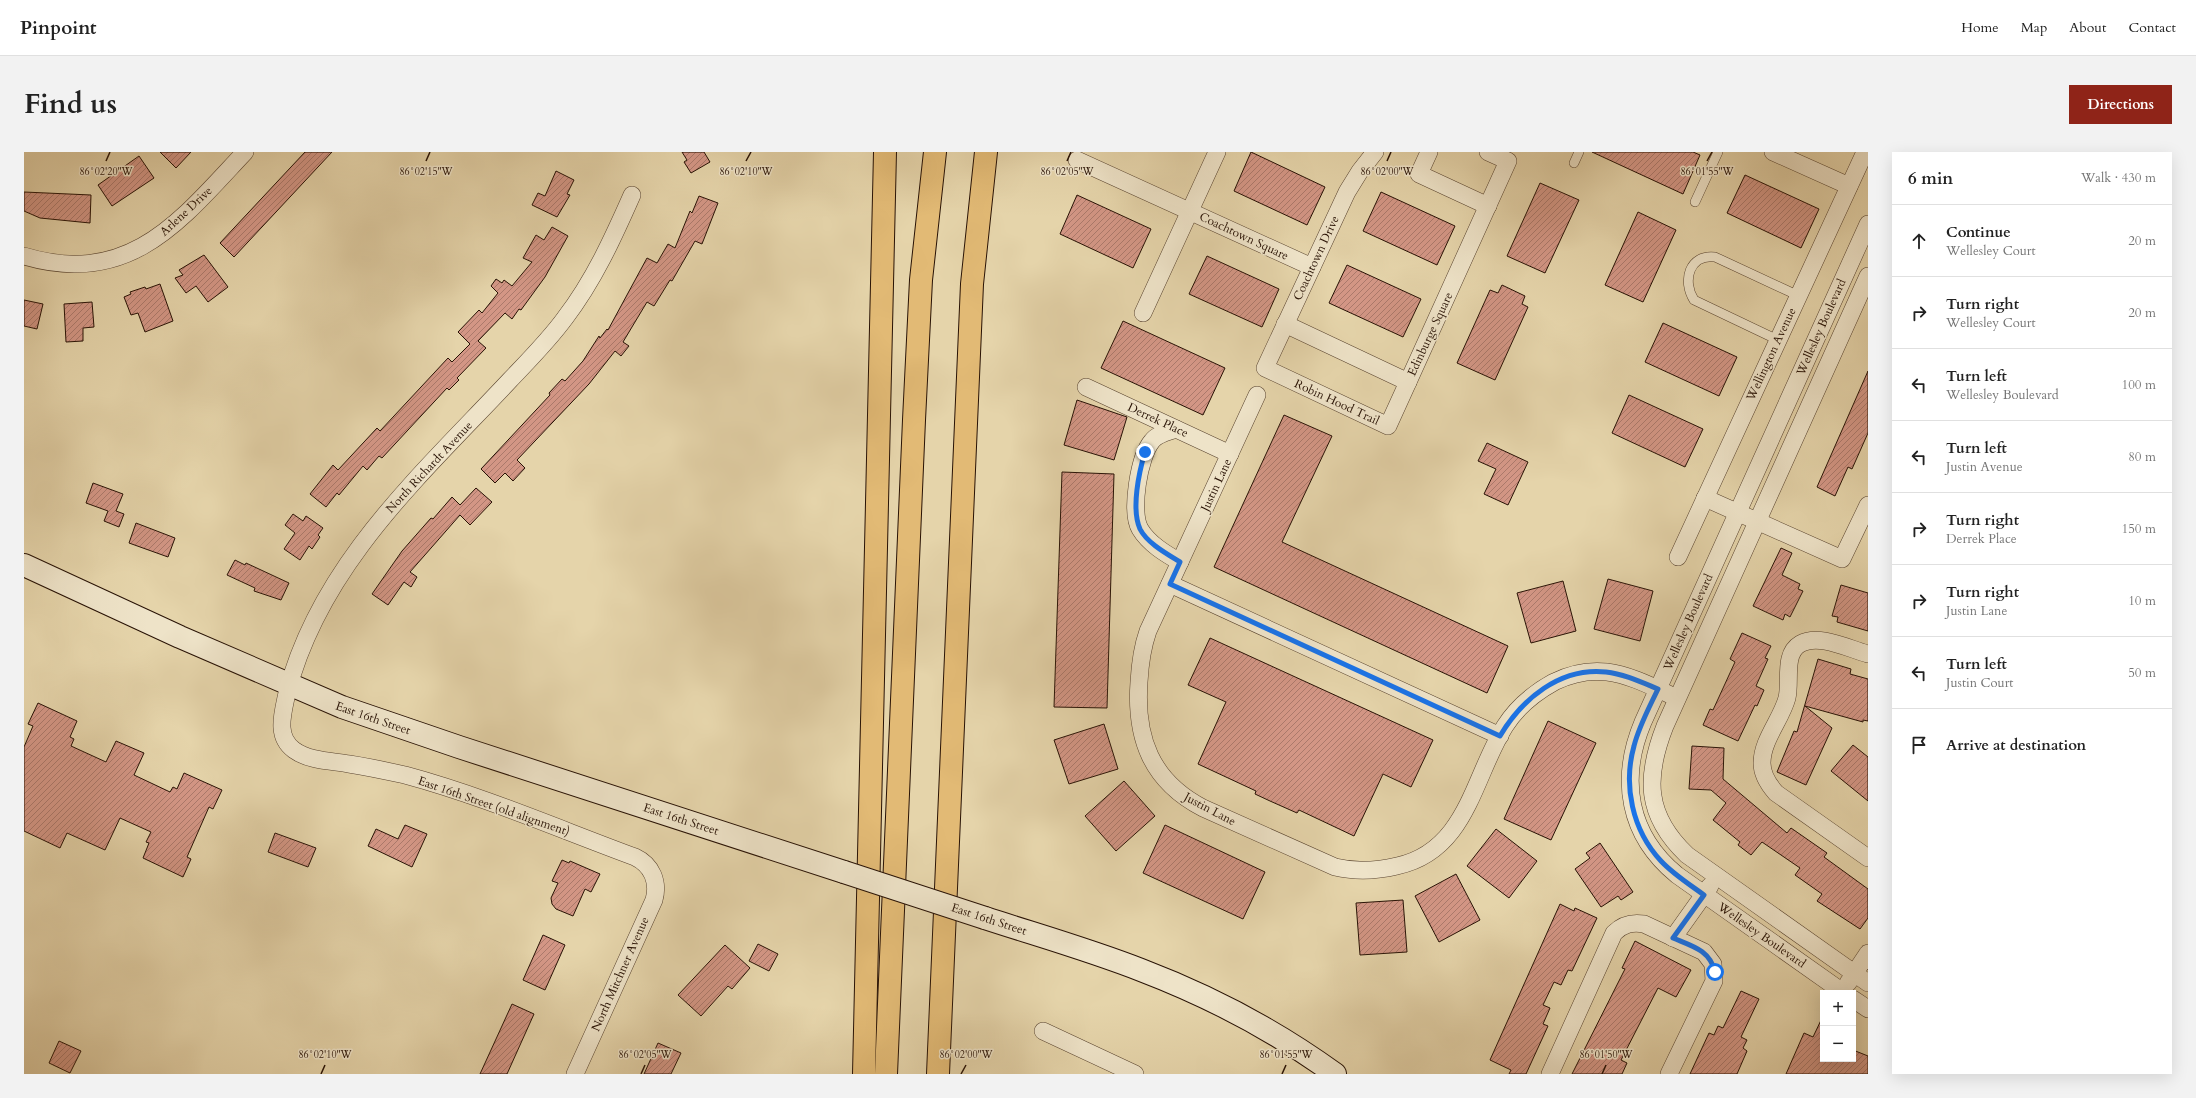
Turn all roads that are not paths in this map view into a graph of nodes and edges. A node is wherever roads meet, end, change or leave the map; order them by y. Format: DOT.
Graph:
graph roads {
  1 [pos="245,152"];
  2 [pos="885,152"];
  3 [pos="935,152"];
  4 [pos="986,152"];
  5 [pos="1217,152"];
  6 [pos="1376,152"];
  7 [pos="1429,152"];
  8 [pos="1488,152"];
  9 [pos="1579,152"];
  10 [pos="1718,152"];
  11 [pos="1773,152"];
  12 [pos="1865,152"];
  13 [pos="1077,160"];
  14 [pos="1574,163"];
  15 [pos="1849,186"];
  16 [pos="632,195"];
  17 [pos="1695,202"];
  18 [pos="1488,206"];
  19 [pos="1190,211"];
  20 [pos="1868,224"];
  21 [pos="24,256"];
  22 [pos="1312,267"];
  23 [pos="1868,276"];
  24 [pos="1799,296"];
  25 [pos="1143,313"];
  26 [pos="1285,324"];
  27 [pos="1778,340"];
  28 [pos="1265,368"];
  29 [pos="1408,382"];
  30 [pos="1086,387"];
  31 [pos="1257,395"];
  32 [pos="1176,429"];
  33 [pos="1230,454"];
  34 [pos="1705,498"];
  35 [pos="1868,505"];
  36 [pos="1737,513"];
  37 [pos="1757,522"];
  38 [pos="1678,557"];
  39 [pos="1180,562"];
  40 [pos="24,565"];
  41 [pos="1170,584"];
  42 [pos="1868,654"];
  43 [pos="289,685"];
  44 [pos="1658,689"];
  45 [pos="1677,698"];
  46 [pos="1500,736"];
  47 [pos="304,756"];
  48 [pos="1868,858"];
  49 [pos="653,872"];
  50 [pos="1716,877"];
  51 [pos="1704,895"];
  52 [pos="1673,938"];
  53 [pos="1868,953"];
  54 [pos="1861,978"];
  55 [pos="1840,990"];
  56 [pos="1850,990"];
  57 [pos="1856,1001"];
  58 [pos="1868,1009"];
  59 [pos="1043,1031"];
  60 [pos="575,1074"];
  61 [pos="864,1074"];
  62 [pos="886,1074"];
  63 [pos="938,1074"];
  64 [pos="1135,1074"];
  65 [pos="1335,1074"];
  66 [pos="1550,1074"];
  67 [pos="1669,1074"];
  1 -- 21 [label="street, Arlene Drive"];
  2 -- 61 [label="highway"];
  3 -- 62 [label="highway"];
  4 -- 63 [label="highway"];
  5 -- 19 [label="street"];
  6 -- 22 [label="street, Coachtown Drive"];
  7 -- 18 [label="street"];
  8 -- 18 [label="street, Edinburge Square"];
  9 -- 14 [label="lane"];
  10 -- 17 [label="lane"];
  11 -- 15 [label="street"];
  12 -- 15 [label="street, Wellington Avenue"];
  13 -- 19 [label="street"];
  15 -- 24 [label="street, Wellington Avenue"];
  16 -- 43 [label="street, North Richardt Avenue"];
  18 -- 29 [label="street, Edinburge Square"];
  19 -- 22 [label="street, Coachtown Square"];
  19 -- 25 [label="street, Coachtown Square"];
  20 -- 36 [label="street, Wellesley Boulevard"];
  22 -- 26 [label="street, Coachtown Drive"];
  23 -- 37 [label="street, Wellesley Boulevard"];
  24 -- 27 [label="street, Wellington Avenue"];
  24 -- 27 [label="lane"];
  26 -- 28 [label="street, Coachtown Drive"];
  26 -- 29 [label="street, Edinburge Square"];
  27 -- 34 [label="street, Wellington Avenue"];
  28 -- 29 [label="street, Robin Hood Trail"];
  30 -- 32 [label="street, Derrek Place"];
  31 -- 33 [label="street, Justin Lane"];
  32 -- 33 [label="street, Derrek Place"];
  32 -- 39 [label="street"];
  33 -- 39 [label="street, Justin Lane"];
  34 -- 36 [label="street"];
  34 -- 38 [label="street, Wellington Avenue"];
  35 -- 37 [label="street"];
  36 -- 37 [label="street"];
  36 -- 44 [label="street, Wellesley Boulevard"];
  37 -- 45 [label="street, Wellesley Boulevard"];
  39 -- 41 [label="street, Justin Lane"];
  40 -- 43 [label="street, East 16th Street"];
  41 -- 46 [label="street"];
  41 -- 46 [label="street, Justin Lane"];
  42 -- 48 [label="street"];
  43 -- 47 [label="street, North Richardt Avenue"];
  43 -- 65 [label="street, East 16th Street, bridge"];
  44 -- 45 [label="street, Justin Lane"];
  44 -- 46 [label="street, Justin Lane"];
  44 -- 51 [label="street, Wellesley Boulevard"];
  45 -- 50 [label="street, Wellesley Boulevard"];
  47 -- 49 [label="street, East 16th Street (old alignment)"];
  49 -- 60 [label="street, North Mitchner Avenue"];
  50 -- 51 [label="street"];
  50 -- 54 [label="street, Wellesley Boulevard"];
  51 -- 52 [label="street"];
  51 -- 55 [label="street, Wellesley Boulevard"];
  52 -- 66 [label="street"];
  52 -- 67 [label="street"];
  53 -- 54 [label="street"];
  54 -- 56 [label="street"];
  57 -- 58 [label="street, Wellesley Boulevard"];
  59 -- 64 [label="street"];
}
